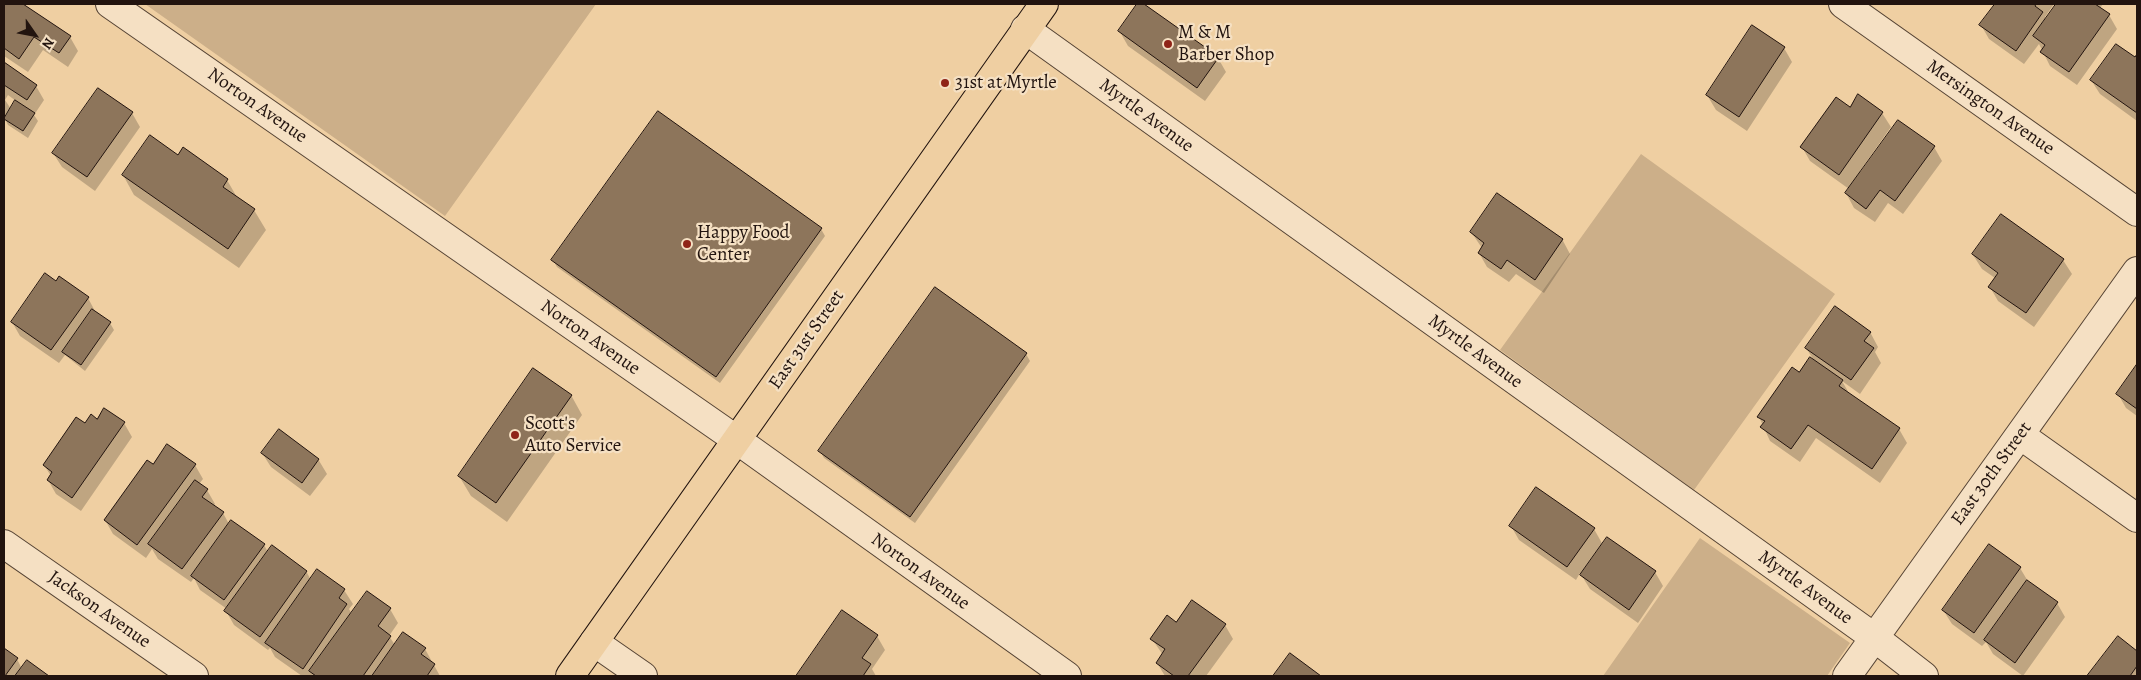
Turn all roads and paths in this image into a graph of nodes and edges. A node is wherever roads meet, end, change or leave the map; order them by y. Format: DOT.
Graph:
graph roads {
  1 [pos="110,4"];
  2 [pos="1044,4"];
  3 [pos="1843,4"];
  4 [pos="1025,29"];
  5 [pos="2137,212"];
  6 [pos="2137,271"];
  7 [pos="2020,436"];
  8 [pos="737,440"];
  9 [pos="2137,518"];
  10 [pos="4,544"];
  11 [pos="1875,638"];
  12 [pos="594,642"];
  13 [pos="194,676"];
  14 [pos="570,676"];
  15 [pos="643,676"];
  16 [pos="1066,676"];
  17 [pos="1847,676"];
  18 [pos="1924,676"];
  1 -- 8 [label="street, Norton Avenue"];
  2 -- 4 [label="main road, East 31st Street"];
  3 -- 5 [label="street, Mersington Avenue"];
  4 -- 8 [label="main road, East 31st Street"];
  4 -- 11 [label="street, Myrtle Avenue"];
  6 -- 7 [label="street, East 30th Street"];
  7 -- 9 [label="street"];
  7 -- 11 [label="street, East 30th Street"];
  8 -- 12 [label="main road, East 31st Street"];
  8 -- 16 [label="street, Norton Avenue"];
  10 -- 13 [label="street, Jackson Avenue"];
  11 -- 17 [label="street, East 30th Street"];
  11 -- 18 [label="street, Myrtle Avenue"];
  12 -- 14 [label="main road, East 31st Street"];
  12 -- 15 [label="street"];
}
